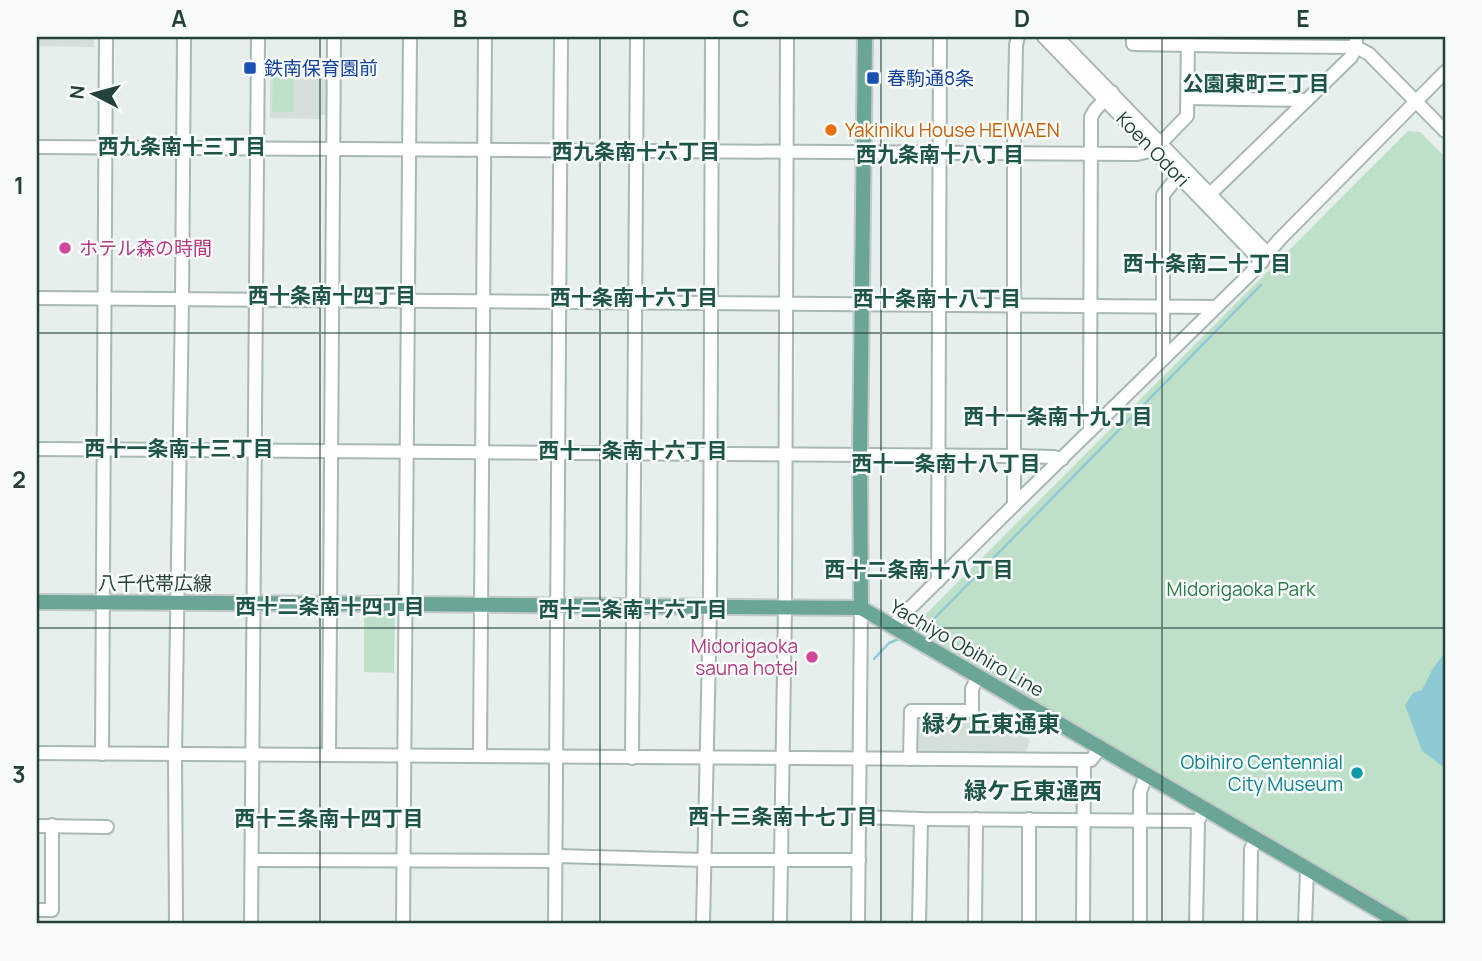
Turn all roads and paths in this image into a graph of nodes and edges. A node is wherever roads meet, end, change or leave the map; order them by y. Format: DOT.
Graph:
graph roads {
  1 [pos="106,37"];
  2 [pos="184,37"];
  3 [pos="258,37"];
  4 [pos="334,37"];
  5 [pos="410,37"];
  6 [pos="485,37"];
  7 [pos="561,37"];
  8 [pos="637,37"];
  9 [pos="712,37"];
  10 [pos="787,37"];
  11 [pos="865,37"];
  12 [pos="940,37"];
  13 [pos="1018,37"];
  14 [pos="1044,37"];
  15 [pos="1057,37"];
  16 [pos="1133,37"];
  17 [pos="1188,41"];
  18 [pos="1300,41"];
  19 [pos="1247,42"];
  20 [pos="1356,42"];
  21 [pos="1445,72"];
  22 [pos="1108,96"];
  23 [pos="1188,98"];
  24 [pos="1307,100"];
  25 [pos="1416,102"];
  26 [pos="1445,131"];
  27 [pos="106,146"];
  28 [pos="37,147"];
  29 [pos="1157,147"];
  30 [pos="182,148"];
  31 [pos="257,148"];
  32 [pos="333,149"];
  33 [pos="409,149"];
  34 [pos="485,150"];
  35 [pos="560,151"];
  36 [pos="635,151"];
  37 [pos="711,151"];
  38 [pos="788,152"];
  39 [pos="864,152"];
  40 [pos="940,153"];
  41 [pos="1014,153"];
  42 [pos="1090,154"];
  43 [pos="1178,176"];
  44 [pos="1207,197"];
  45 [pos="1265,258"];
  46 [pos="37,298"];
  47 [pos="105,299"];
  48 [pos="182,300"];
  49 [pos="257,300"];
  50 [pos="332,300"];
  51 [pos="408,301"];
  52 [pos="484,301"];
  53 [pos="559,302"];
  54 [pos="635,303"];
  55 [pos="711,303"];
  56 [pos="787,303"];
  57 [pos="862,303"];
  58 [pos="938,304"];
  59 [pos="1014,305"];
  60 [pos="1091,306"];
  61 [pos="1164,306"];
  62 [pos="1216,307"];
  63 [pos="1163,359"];
  64 [pos="1090,431"];
  65 [pos="37,449"];
  66 [pos="103,450"];
  67 [pos="179,451"];
  68 [pos="255,452"];
  69 [pos="331,452"];
  70 [pos="407,453"];
  71 [pos="482,453"];
  72 [pos="559,454"];
  73 [pos="635,454"];
  74 [pos="710,454"];
  75 [pos="786,455"];
  76 [pos="860,455"];
  77 [pos="937,457"];
  78 [pos="1013,457"];
  79 [pos="1062,459"];
  80 [pos="1014,505"];
  81 [pos="938,581"];
  82 [pos="37,602"];
  83 [pos="102,602"];
  84 [pos="178,603"];
  85 [pos="254,603"];
  86 [pos="330,604"];
  87 [pos="406,604"];
  88 [pos="481,605"];
  89 [pos="558,606"];
  90 [pos="710,606"];
  91 [pos="634,607"];
  92 [pos="785,607"];
  93 [pos="861,608"];
  94 [pos="892,626"];
  95 [pos="978,676"];
  96 [pos="1100,748"];
  97 [pos="37,753"];
  98 [pos="102,754"];
  99 [pos="175,754"];
  100 [pos="252,754"];
  101 [pos="328,755"];
  102 [pos="404,756"];
  103 [pos="480,756"];
  104 [pos="557,756"];
  105 [pos="632,758"];
  106 [pos="708,758"];
  107 [pos="783,758"];
  108 [pos="860,759"];
  109 [pos="910,759"];
  110 [pos="1084,760"];
  111 [pos="1146,775"];
  112 [pos="1201,815"];
  113 [pos="859,817"];
  114 [pos="921,819"];
  115 [pos="976,819"];
  116 [pos="1028,819"];
  117 [pos="1083,820"];
  118 [pos="1140,820"];
  119 [pos="37,825"];
  120 [pos="52,825"];
  121 [pos="107,827"];
  122 [pos="1255,839"];
  123 [pos="404,859"];
  124 [pos="556,859"];
  125 [pos="252,860"];
  126 [pos="705,860"];
  127 [pos="780,860"];
  128 [pos="859,860"];
  129 [pos="1307,869"];
  130 [pos="37,910"];
  131 [pos="780,921"];
  132 [pos="176,924"];
  133 [pos="251,924"];
  134 [pos="403,924"];
  135 [pos="555,924"];
  136 [pos="703,924"];
  137 [pos="858,924"];
  138 [pos="919,924"];
  139 [pos="975,924"];
  140 [pos="1029,924"];
  141 [pos="1083,924"];
  142 [pos="1140,924"];
  143 [pos="1196,924"];
  144 [pos="1250,924"];
  145 [pos="1305,924"];
  146 [pos="1402,924"];
  1 -- 27 [label="street"];
  2 -- 30 [label="street"];
  3 -- 31 [label="street"];
  4 -- 32 [label="street"];
  5 -- 33 [label="street"];
  6 -- 34 [label="street"];
  7 -- 35 [label="street"];
  8 -- 36 [label="street"];
  9 -- 37 [label="street"];
  10 -- 38 [label="street"];
  11 -- 39 [label="main road, Yachiyo Obihiro Line"];
  12 -- 40 [label="street"];
  13 -- 41 [label="street"];
  14 -- 22 [label="street, Koen Odori"];
  15 -- 22 [label="street, Koen Odori"];
  16 -- 17 [label="street"];
  17 -- 19 [label="street"];
  17 -- 23 [label="street"];
  18 -- 19 [label="street"];
  18 -- 20 [label="street"];
  20 -- 24 [label="street"];
  20 -- 25 [label="street"];
  21 -- 25 [label="street"];
  22 -- 29 [label="street, Koen Odori"];
  22 -- 42 [label="street"];
  23 -- 24 [label="street"];
  23 -- 29 [label="street"];
  24 -- 44 [label="street"];
  25 -- 26 [label="street"];
  25 -- 45 [label="street"];
  27 -- 28 [label="street"];
  27 -- 30 [label="street"];
  27 -- 47 [label="street"];
  29 -- 42 [label="street"];
  29 -- 43 [label="street, Koen Odori"];
  29 -- 44 [label="street, Koen Odori"];
  30 -- 31 [label="street"];
  30 -- 48 [label="street"];
  31 -- 32 [label="street"];
  31 -- 49 [label="street"];
  32 -- 33 [label="street"];
  32 -- 50 [label="street"];
  33 -- 34 [label="street"];
  33 -- 51 [label="street"];
  34 -- 35 [label="street"];
  34 -- 52 [label="street"];
  35 -- 36 [label="street"];
  35 -- 53 [label="street"];
  36 -- 37 [label="street"];
  36 -- 54 [label="street"];
  37 -- 38 [label="street"];
  37 -- 55 [label="street"];
  38 -- 39 [label="street"];
  38 -- 56 [label="street"];
  39 -- 40 [label="street"];
  39 -- 57 [label="main road, Yachiyo Obihiro Line"];
  40 -- 41 [label="street"];
  40 -- 58 [label="street"];
  41 -- 42 [label="street"];
  41 -- 59 [label="street"];
  42 -- 60 [label="street"];
  43 -- 44 [label="street, Koen Odori"];
  43 -- 61 [label="street"];
  44 -- 45 [label="street, Koen Odori"];
  45 -- 62 [label="street"];
  46 -- 47 [label="street"];
  47 -- 48 [label="street"];
  47 -- 66 [label="street"];
  48 -- 49 [label="street"];
  48 -- 67 [label="street"];
  49 -- 50 [label="street"];
  49 -- 68 [label="street"];
  50 -- 51 [label="street"];
  50 -- 69 [label="street"];
  51 -- 52 [label="street"];
  51 -- 70 [label="street"];
  52 -- 53 [label="street"];
  52 -- 71 [label="street"];
  53 -- 54 [label="street"];
  53 -- 72 [label="street"];
  54 -- 55 [label="street"];
  54 -- 73 [label="street"];
  55 -- 56 [label="street"];
  55 -- 74 [label="street"];
  56 -- 57 [label="street"];
  56 -- 75 [label="street"];
  57 -- 58 [label="street"];
  57 -- 76 [label="main road, Yachiyo Obihiro Line"];
  58 -- 59 [label="street"];
  58 -- 77 [label="street"];
  59 -- 60 [label="street"];
  59 -- 78 [label="street"];
  60 -- 61 [label="street"];
  60 -- 64 [label="street"];
  61 -- 62 [label="street"];
  61 -- 63 [label="street"];
  62 -- 63 [label="street"];
  63 -- 64 [label="street"];
  64 -- 79 [label="street"];
  65 -- 66 [label="street"];
  66 -- 67 [label="street"];
  66 -- 83 [label="street"];
  67 -- 68 [label="street"];
  67 -- 84 [label="street"];
  68 -- 69 [label="street"];
  68 -- 85 [label="street"];
  69 -- 70 [label="street"];
  69 -- 86 [label="street"];
  70 -- 71 [label="street"];
  70 -- 87 [label="street"];
  71 -- 72 [label="street"];
  71 -- 88 [label="street"];
  72 -- 73 [label="street"];
  72 -- 89 [label="street"];
  73 -- 74 [label="street"];
  73 -- 91 [label="street"];
  74 -- 75 [label="street"];
  74 -- 90 [label="street"];
  75 -- 76 [label="street"];
  75 -- 92 [label="street"];
  76 -- 77 [label="street"];
  76 -- 93 [label="main road, Yachiyo Obihiro Line"];
  77 -- 78 [label="street"];
  77 -- 81 [label="street"];
  78 -- 79 [label="street"];
  78 -- 80 [label="street"];
  79 -- 80 [label="street"];
  80 -- 81 [label="street"];
  81 -- 94 [label="street"];
  82 -- 83 [label="main road, 八千代帯広線"];
  83 -- 84 [label="main road, 八千代帯広線"];
  83 -- 98 [label="street"];
  84 -- 85 [label="main road, 八千代帯広線"];
  84 -- 99 [label="street"];
  85 -- 86 [label="main road, 八千代帯広線"];
  85 -- 100 [label="street"];
  86 -- 87 [label="main road, 八千代帯広線"];
  86 -- 101 [label="street"];
  87 -- 88 [label="main road, 八千代帯広線"];
  87 -- 102 [label="street"];
  88 -- 89 [label="main road, 八千代帯広線"];
  88 -- 103 [label="street"];
  89 -- 91 [label="main road, 八千代帯広線"];
  89 -- 104 [label="street"];
  90 -- 91 [label="main road, 八千代帯広線"];
  90 -- 92 [label="main road, 八千代帯広線"];
  90 -- 106 [label="street"];
  91 -- 105 [label="street"];
  92 -- 93 [label="main road, 八千代帯広線"];
  92 -- 107 [label="street"];
  93 -- 94 [label="main road, Yachiyo Obihiro Line"];
  93 -- 108 [label="street"];
  94 -- 95 [label="main road, Yachiyo Obihiro Line"];
  95 -- 96 [label="main road, Yachiyo Obihiro Line"];
  95 -- 109 [label="street"];
  96 -- 110 [label="street"];
  96 -- 111 [label="main road, Yachiyo Obihiro Line"];
  97 -- 98 [label="street"];
  98 -- 99 [label="street"];
  99 -- 100 [label="street"];
  99 -- 132 [label="street"];
  100 -- 101 [label="street"];
  100 -- 125 [label="street"];
  101 -- 102 [label="street"];
  102 -- 103 [label="street"];
  102 -- 123 [label="street"];
  103 -- 104 [label="street"];
  104 -- 105 [label="street"];
  104 -- 124 [label="street"];
  105 -- 106 [label="street"];
  106 -- 107 [label="street"];
  106 -- 126 [label="street"];
  107 -- 108 [label="street"];
  107 -- 127 [label="street"];
  108 -- 109 [label="street"];
  108 -- 113 [label="street"];
  109 -- 110 [label="street"];
  110 -- 117 [label="street"];
  111 -- 112 [label="main road, Yachiyo Obihiro Line"];
  111 -- 118 [label="street"];
  112 -- 118 [label="street"];
  112 -- 122 [label="main road, Yachiyo Obihiro Line"];
  112 -- 143 [label="street"];
  113 -- 114 [label="street"];
  113 -- 128 [label="street"];
  114 -- 115 [label="street"];
  114 -- 138 [label="street"];
  115 -- 116 [label="street"];
  115 -- 139 [label="street"];
  116 -- 117 [label="street"];
  116 -- 140 [label="street"];
  117 -- 118 [label="street"];
  117 -- 141 [label="street"];
  118 -- 142 [label="street"];
  119 -- 120 [label="street"];
  120 -- 121 [label="street"];
  120 -- 130 [label="street"];
  122 -- 129 [label="main road, Yachiyo Obihiro Line"];
  122 -- 144 [label="street"];
  123 -- 124 [label="street"];
  123 -- 125 [label="street"];
  123 -- 134 [label="street"];
  124 -- 126 [label="street"];
  124 -- 135 [label="street"];
  125 -- 133 [label="street"];
  126 -- 127 [label="street"];
  126 -- 136 [label="street"];
  127 -- 128 [label="street"];
  127 -- 131 [label="street"];
  128 -- 137 [label="street"];
  129 -- 145 [label="street"];
  129 -- 146 [label="main road, Yachiyo Obihiro Line"];
}
